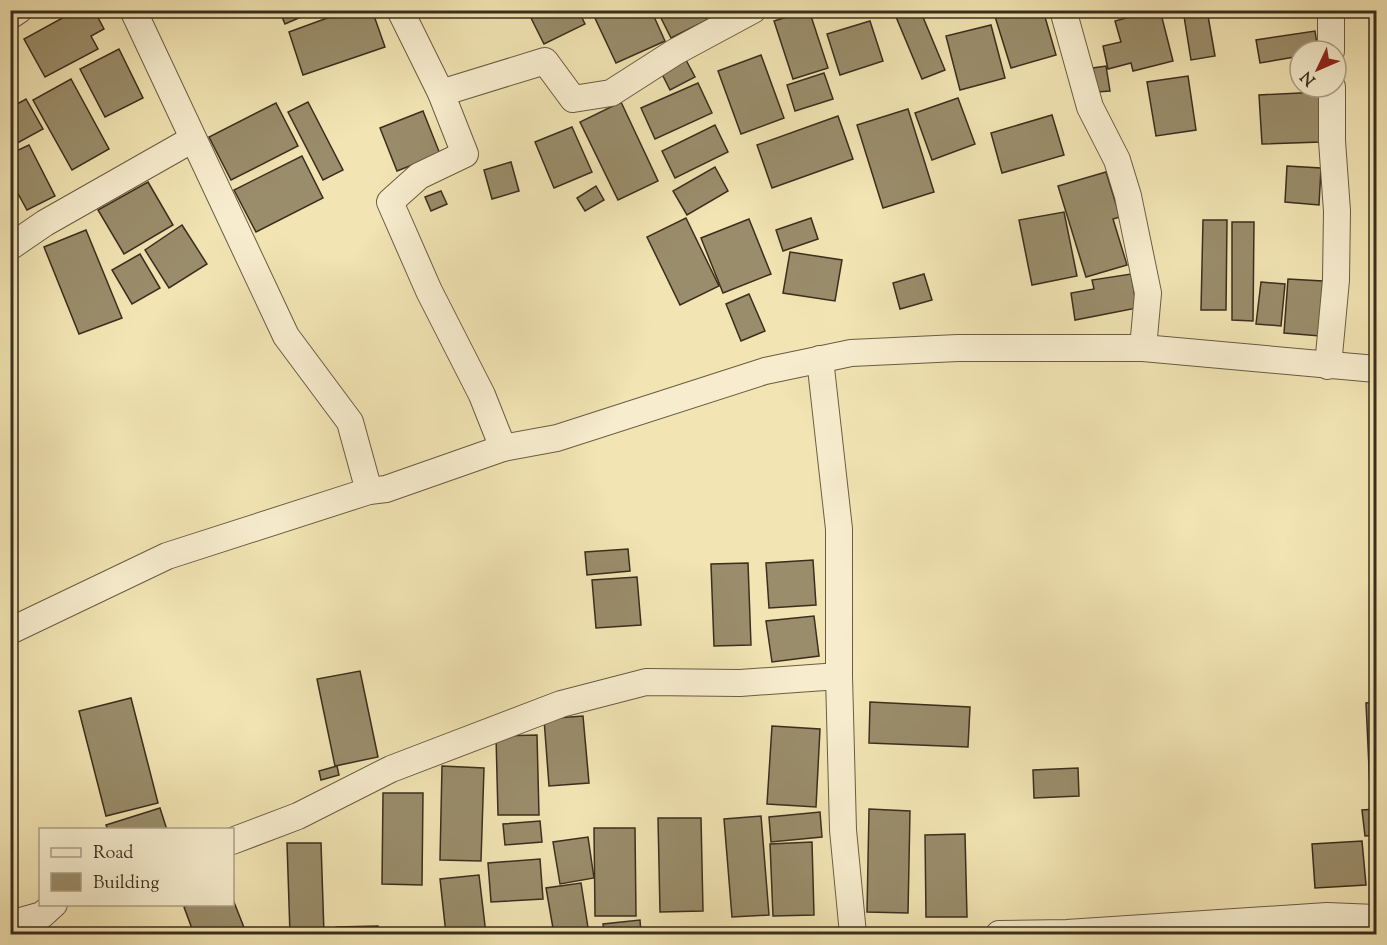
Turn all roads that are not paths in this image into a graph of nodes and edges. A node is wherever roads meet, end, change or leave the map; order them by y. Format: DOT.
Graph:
graph roads {
  1 [pos="19,10"];
  2 [pos="133,10"];
  3 [pos="400,10"];
  4 [pos="753,10"];
  5 [pos="1063,10"];
  6 [pos="1331,10"];
  7 [pos="10,16"];
  8 [pos="1331,39"];
  9 [pos="441,93"];
  10 [pos="1332,99"];
  11 [pos="193,139"];
  12 [pos="10,247"];
  13 [pos="1143,348"];
  14 [pos="820,359"];
  15 [pos="1328,366"];
  16 [pos="1377,369"];
  17 [pos="503,448"];
  18 [pos="369,491"];
  19 [pos="10,631"];
  20 [pos="839,675"];
  21 [pos="234,840"];
  22 [pos="52,906"];
  23 [pos="1377,918"];
  24 [pos="10,924"];
  25 [pos="853,934"];
  26 [pos="999,934"];
  1 -- 7 [label="street"];
  2 -- 11 [label="street"];
  3 -- 9 [label="street"];
  4 -- 9 [label="street"];
  5 -- 13 [label="street"];
  6 -- 8 [label="street"];
  9 -- 17 [label="street"];
  10 -- 15 [label="street"];
  11 -- 12 [label="street"];
  11 -- 18 [label="street"];
  13 -- 14 [label="street"];
  13 -- 15 [label="street"];
  14 -- 17 [label="street"];
  14 -- 20 [label="street"];
  15 -- 16 [label="street"];
  17 -- 18 [label="street"];
  18 -- 19 [label="street"];
  20 -- 21 [label="street"];
  20 -- 25 [label="street"];
  22 -- 24 [label="street"];
  23 -- 26 [label="street"];
}
